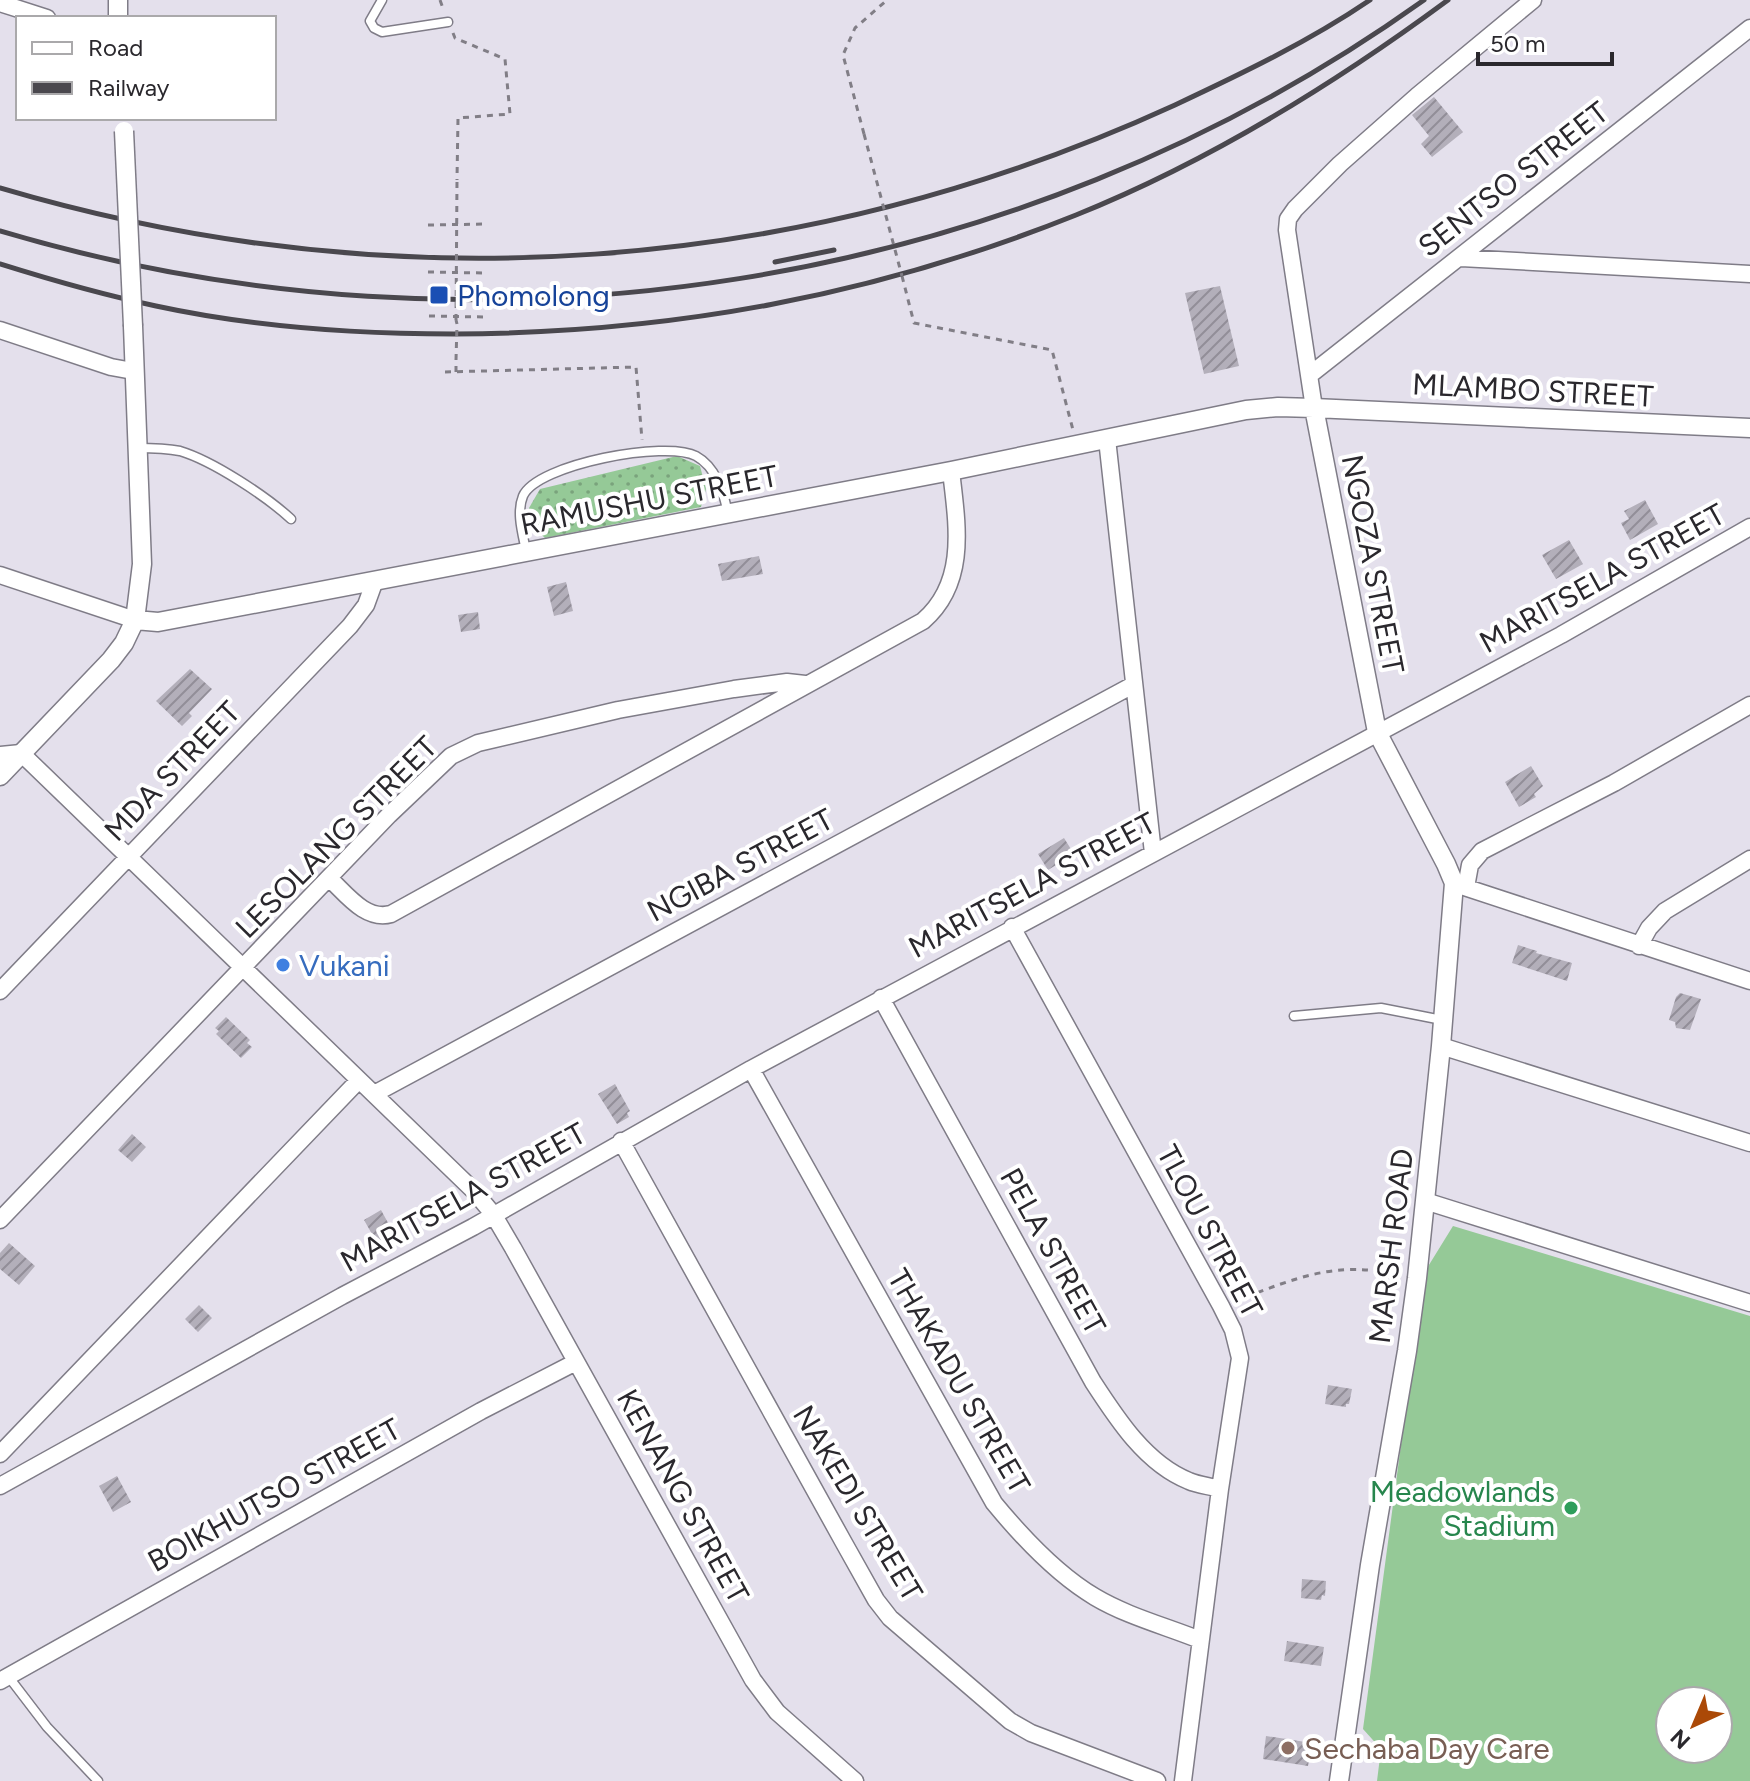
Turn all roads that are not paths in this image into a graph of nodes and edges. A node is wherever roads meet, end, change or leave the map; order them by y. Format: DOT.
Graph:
graph roads {
  1 [pos="382,0"];
  2 [pos="1533,0"];
  3 [pos="0,3"];
  4 [pos="41,16"];
  5 [pos="448,22"];
  6 [pos="1750,28"];
  7 [pos="124,125"];
  8 [pos="1461,258"];
  9 [pos="1750,274"];
  10 [pos="0,330"];
  11 [pos="133,371"];
  12 [pos="1311,374"];
  13 [pos="1314,408"];
  14 [pos="1750,428"];
  15 [pos="1107,439"];
  16 [pos="136,448"];
  17 [pos="951,471"];
  18 [pos="728,514"];
  19 [pos="291,519"];
  20 [pos="1750,527"];
  21 [pos="526,551"];
  22 [pos="0,575"];
  23 [pos="374,583"];
  24 [pos="135,620"];
  25 [pos="805,684"];
  26 [pos="1133,685"];
  27 [pos="1750,705"];
  28 [pos="1377,732"];
  29 [pos="21,753"];
  30 [pos="0,755"];
  31 [pos="0,776"];
  32 [pos="1153,853"];
  33 [pos="129,857"];
  34 [pos="1750,859"];
  35 [pos="330,879"];
  36 [pos="1460,885"];
  37 [pos="1012,927"];
  38 [pos="1639,946"];
  39 [pos="244,968"];
  40 [pos="1750,981"];
  41 [pos="0,991"];
  42 [pos="881,998"];
  43 [pos="1294,1016"];
  44 [pos="1443,1020"];
  45 [pos="1441,1046"];
  46 [pos="751,1069"];
  47 [pos="359,1080"];
  48 [pos="374,1094"];
  49 [pos="621,1141"];
  50 [pos="1750,1143"];
  51 [pos="1425,1201"];
  52 [pos="493,1214"];
  53 [pos="0,1220"];
  54 [pos="1750,1303"];
  55 [pos="576,1362"];
  56 [pos="0,1454"];
  57 [pos="0,1486"];
  58 [pos="1220,1489"];
  59 [pos="1200,1640"];
  60 [pos="4,1679"];
  61 [pos="98,1781"];
  62 [pos="855,1781"];
  63 [pos="1157,1781"];
  64 [pos="1183,1781"];
  65 [pos="1339,1781"];
  1 -- 5 [label="lane"];
  2 -- 12 [label="street"];
  3 -- 4 [label="street"];
  6 -- 8 [label="street, SENTSO STREET"];
  7 -- 11 [label="street, bridge"];
  8 -- 9 [label="street"];
  8 -- 12 [label="street, SENTSO STREET"];
  10 -- 11 [label="street"];
  11 -- 16 [label="street"];
  12 -- 13 [label="street"];
  13 -- 14 [label="street, MLAMBO STREET"];
  13 -- 15 [label="street, RAMUSHU STREET"];
  13 -- 28 [label="street, NGOZA STREET"];
  15 -- 17 [label="street, RAMUSHU STREET"];
  15 -- 26 [label="street"];
  16 -- 19 [label="lane"];
  16 -- 24 [label="street"];
  17 -- 18 [label="street, RAMUSHU STREET"];
  17 -- 25 [label="street, LESOLANG STREET"];
  18 -- 21 [label="street, RAMUSHU STREET"];
  18 -- 21 [label="lane"];
  20 -- 28 [label="street, MARITSELA STREET"];
  21 -- 23 [label="street, RAMUSHU STREET"];
  22 -- 24 [label="street, RAMUSHU STREET"];
  23 -- 24 [label="street, RAMUSHU STREET"];
  23 -- 33 [label="street, MDA STREET"];
  24 -- 29 [label="street"];
  25 -- 35 [label="street, LESOLANG STREET"];
  25 -- 35 [label="street"];
  26 -- 32 [label="street"];
  26 -- 48 [label="street, NGIBA STREET"];
  27 -- 36 [label="street"];
  28 -- 32 [label="street, MARITSELA STREET"];
  28 -- 36 [label="street, MARSH ROAD"];
  29 -- 30 [label="street"];
  29 -- 31 [label="street"];
  29 -- 33 [label="street, KENANG STREET"];
  32 -- 37 [label="street, MARITSELA STREET"];
  33 -- 39 [label="street, KENANG STREET"];
  33 -- 41 [label="street, MDA STREET"];
  34 -- 38 [label="street"];
  35 -- 39 [label="street, LESOLANG STREET"];
  36 -- 38 [label="street"];
  36 -- 44 [label="street, MARSH ROAD"];
  37 -- 42 [label="street, MARITSELA STREET"];
  37 -- 58 [label="street, TLOU STREET"];
  38 -- 40 [label="street"];
  39 -- 47 [label="street, KENANG STREET"];
  39 -- 53 [label="street, LESOLANG STREET"];
  42 -- 46 [label="street, MARITSELA STREET"];
  42 -- 58 [label="street, PELA STREET"];
  43 -- 44 [label="lane"];
  44 -- 45 [label="street, MARSH ROAD"];
  45 -- 50 [label="street"];
  45 -- 51 [label="street, MARSH ROAD"];
  46 -- 49 [label="street, MARITSELA STREET"];
  46 -- 59 [label="street, THAKADU STREET"];
  47 -- 48 [label="street, KENANG STREET"];
  47 -- 56 [label="street"];
  48 -- 52 [label="street, KENANG STREET"];
  49 -- 52 [label="street, MARITSELA STREET"];
  49 -- 63 [label="street, NAKEDI STREET"];
  51 -- 54 [label="street"];
  51 -- 65 [label="street, MARSH ROAD"];
  52 -- 55 [label="street, KENANG STREET"];
  52 -- 57 [label="street, MARITSELA STREET"];
  55 -- 60 [label="street, BOIKHUTSO STREET"];
  55 -- 62 [label="street, KENANG STREET"];
  58 -- 59 [label="street, TLOU STREET"];
  59 -- 64 [label="street, TLOU STREET"];
  60 -- 61 [label="lane"];
}
